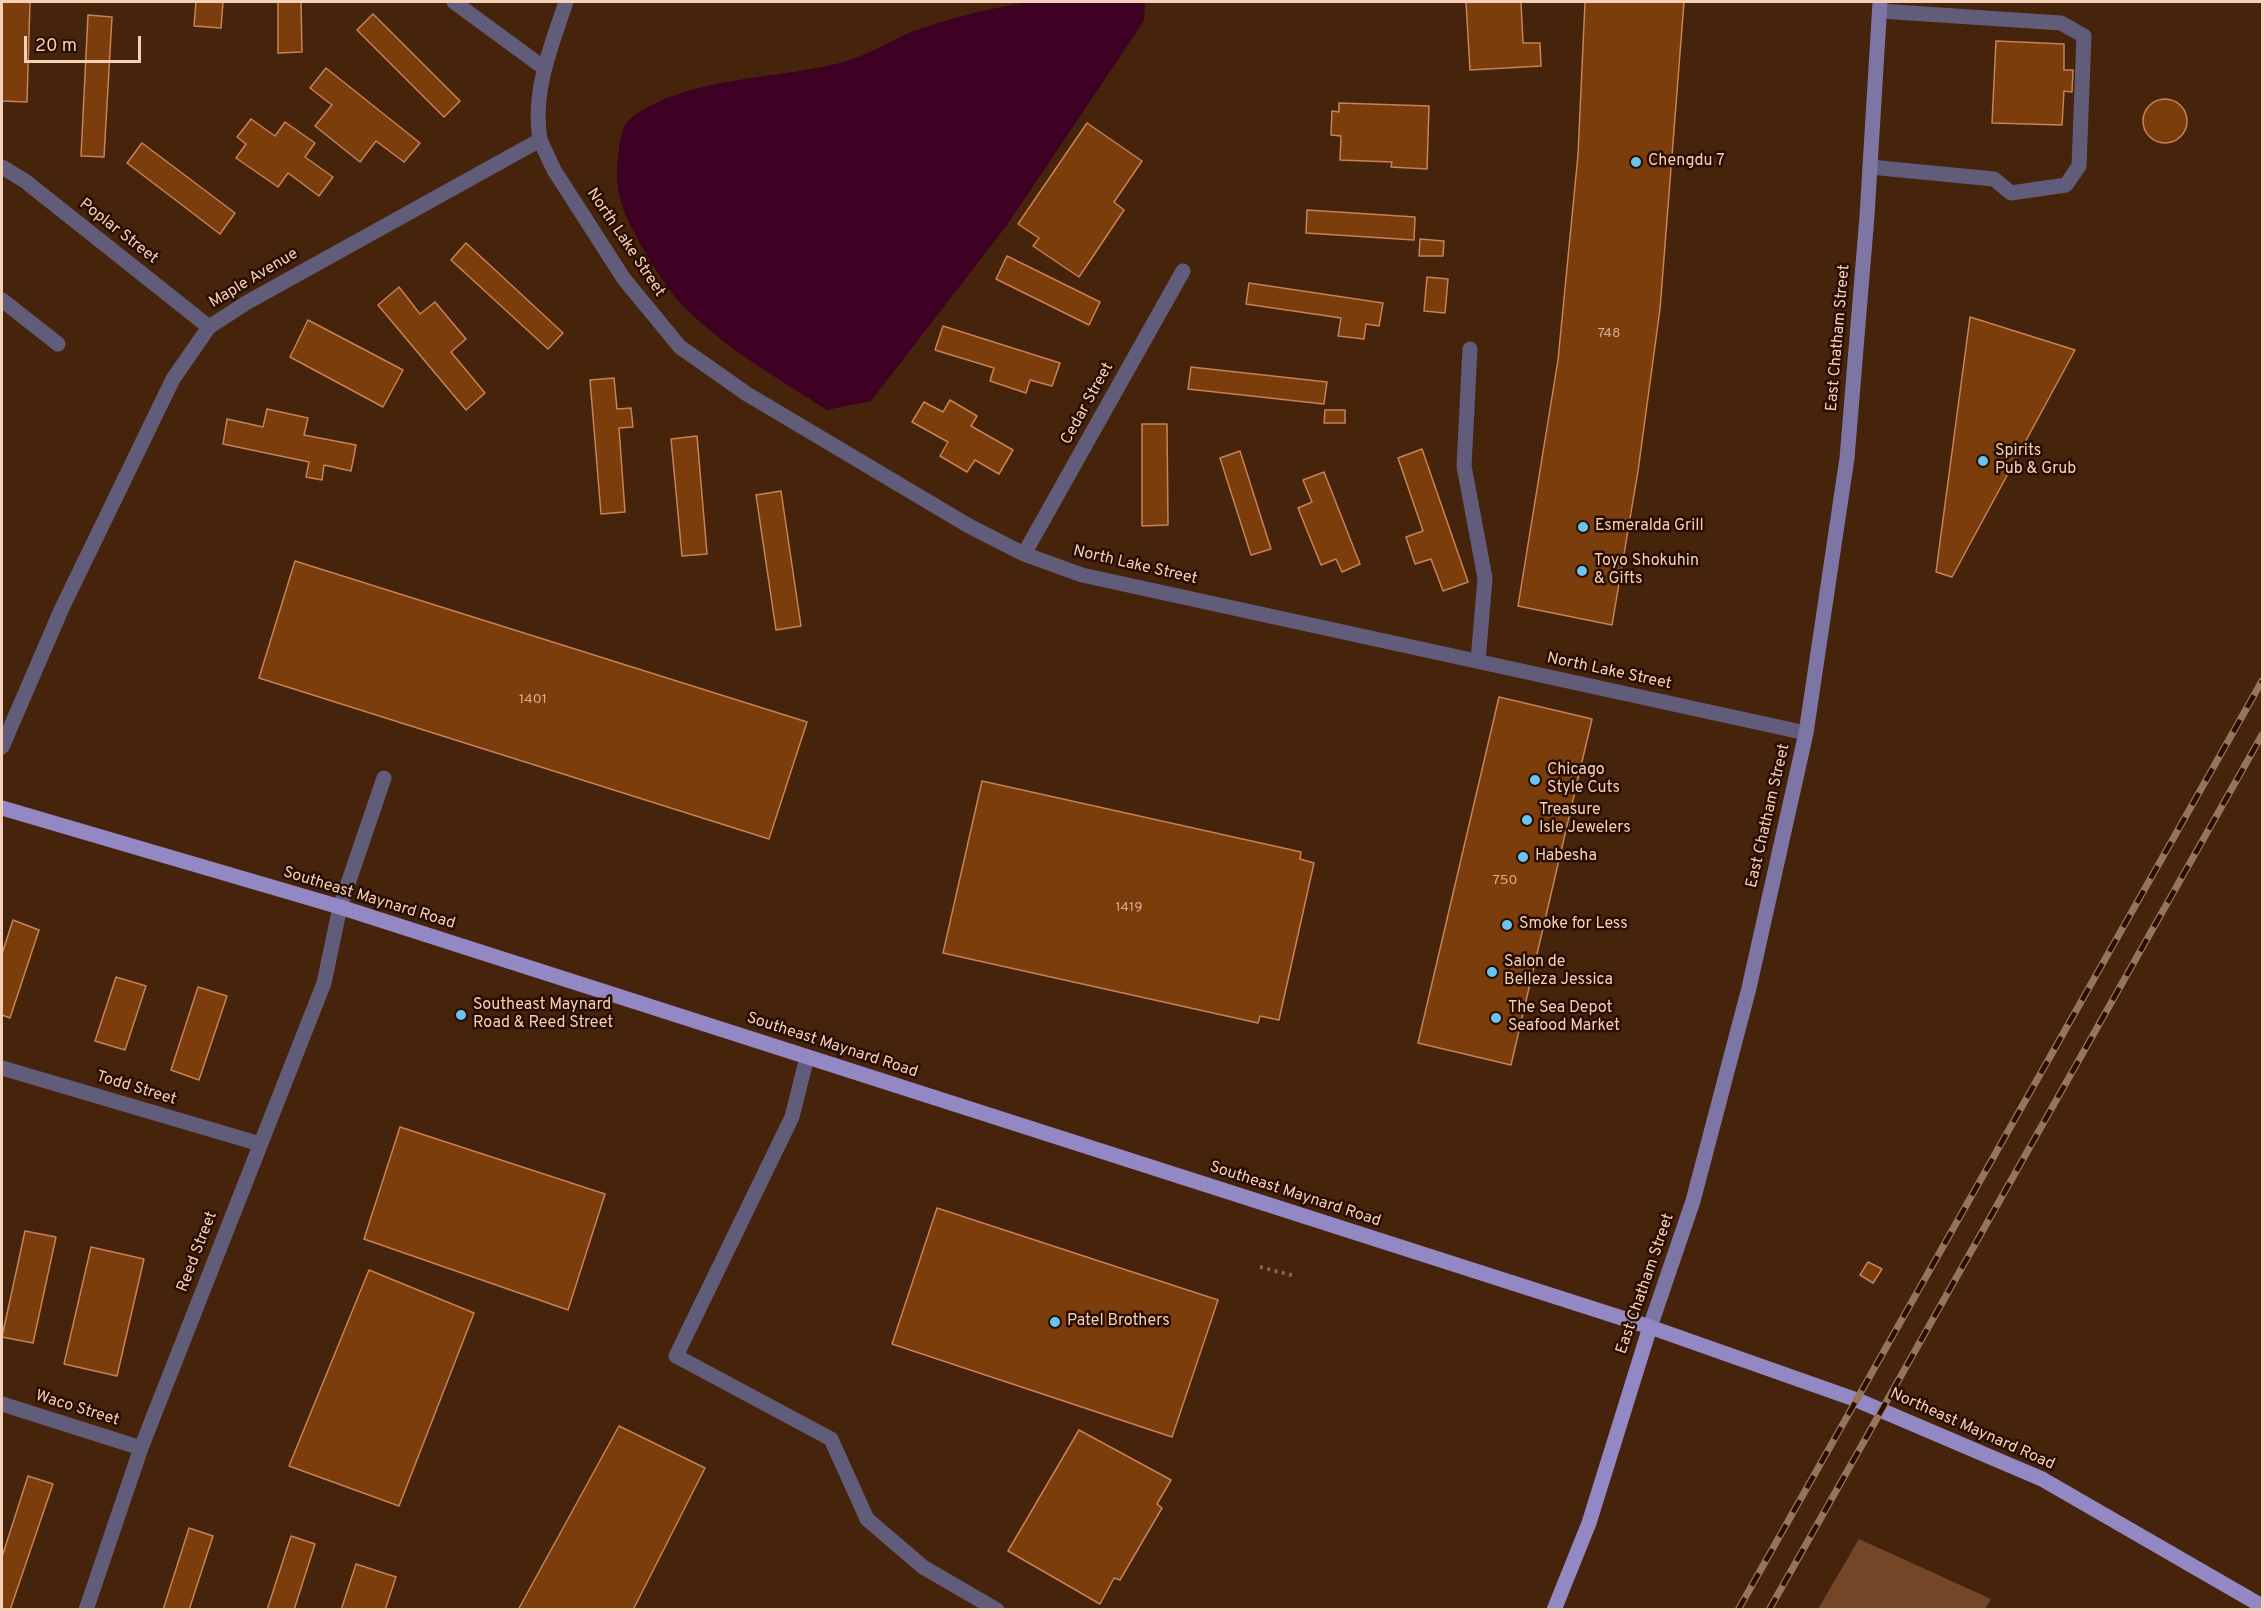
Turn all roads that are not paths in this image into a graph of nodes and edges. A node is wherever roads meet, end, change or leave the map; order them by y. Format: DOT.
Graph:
graph roads {
  1 [pos="454,2"];
  2 [pos="566,2"];
  3 [pos="1880,6"];
  4 [pos="544,68"];
  5 [pos="540,140"];
  6 [pos="2,167"];
  7 [pos="1870,167"];
  8 [pos="1183,271"];
  9 [pos="2,300"];
  10 [pos="209,327"];
  11 [pos="58,344"];
  12 [pos="1470,349"];
  13 [pos="1024,554"];
  14 [pos="1478,661"];
  15 [pos="1806,733"];
  16 [pos="2,747"];
  17 [pos="384,778"];
  18 [pos="2,808"];
  19 [pos="340,908"];
  20 [pos="807,1057"];
  21 [pos="2,1068"];
  22 [pos="260,1144"];
  23 [pos="1650,1327"];
  24 [pos="2,1404"];
  25 [pos="141,1448"];
  26 [pos="2262,1606"];
  27 [pos="86,1610"];
  28 [pos="997,1610"];
  29 [pos="1554,1610"];
  1 -- 4 [label="street"];
  2 -- 4 [label="street"];
  3 -- 7 [label="main road, East Chatham Street"];
  3 -- 7 [label="street"];
  4 -- 5 [label="street"];
  5 -- 10 [label="street, Maple Avenue"];
  5 -- 13 [label="street, North Lake Street"];
  6 -- 10 [label="street, Poplar Street"];
  7 -- 15 [label="main road, East Chatham Street"];
  8 -- 13 [label="street, Cedar Street"];
  9 -- 11 [label="street"];
  10 -- 16 [label="street, Maple Avenue"];
  12 -- 14 [label="street"];
  13 -- 14 [label="street, North Lake Street"];
  14 -- 15 [label="street, North Lake Street"];
  15 -- 23 [label="main road, East Chatham Street"];
  17 -- 19 [label="street, Reed Street"];
  18 -- 19 [label="main road, Southeast Maynard Road"];
  19 -- 20 [label="main road, Southeast Maynard Road"];
  19 -- 22 [label="street, Reed Street"];
  20 -- 23 [label="main road, Southeast Maynard Road"];
  20 -- 28 [label="street"];
  21 -- 22 [label="street, Todd Street"];
  22 -- 25 [label="street, Reed Street"];
  23 -- 26 [label="main road, Northeast Maynard Road"];
  23 -- 29 [label="main road, East Chatham Street"];
  24 -- 25 [label="street, Waco Street"];
  25 -- 27 [label="street, Reed Street"];
}
